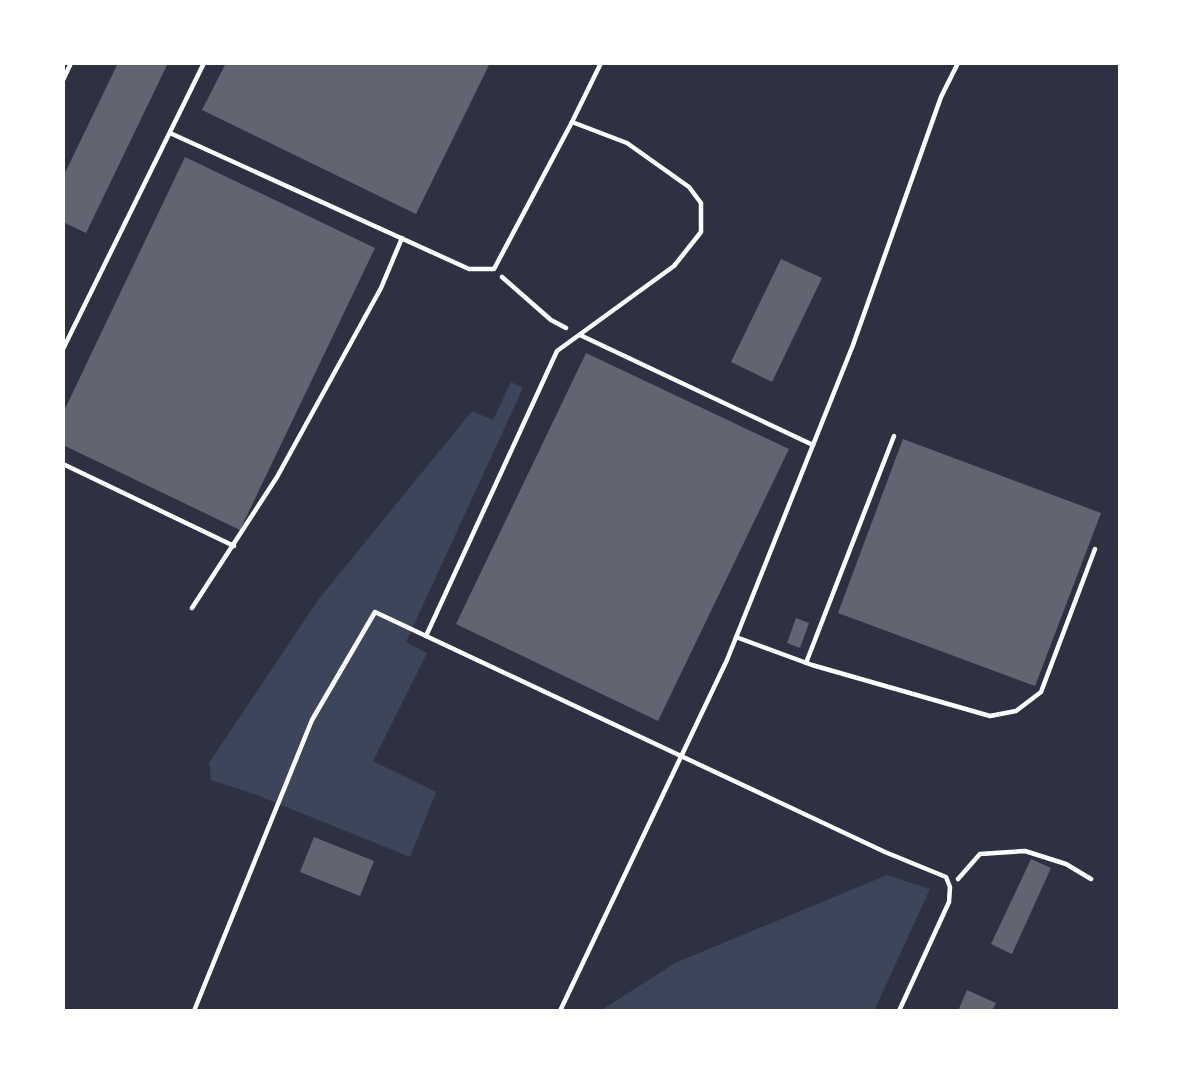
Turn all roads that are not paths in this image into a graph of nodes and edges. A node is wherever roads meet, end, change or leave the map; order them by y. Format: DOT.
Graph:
graph roads {
  1 [pos="204,63"];
  2 [pos="601,63"];
  3 [pos="958,63"];
  4 [pos="572,122"];
  5 [pos="170,133"];
  6 [pos="402,238"];
  7 [pos="580,334"];
  8 [pos="63,349"];
  9 [pos="894,436"];
  10 [pos="813,445"];
  11 [pos="63,464"];
  12 [pos="234,546"];
  13 [pos="1095,549"];
  14 [pos="192,608"];
  15 [pos="426,636"];
  16 [pos="736,637"];
  17 [pos="806,663"];
  18 [pos="682,756"];
  19 [pos="194,1011"];
  20 [pos="560,1011"];
  21 [pos="899,1011"];
  1 -- 5 [label="lane"];
  2 -- 4 [label="lane"];
  3 -- 10 [label="lane"];
  4 -- 6 [label="lane"];
  4 -- 7 [label="lane"];
  5 -- 6 [label="lane"];
  5 -- 8 [label="lane"];
  6 -- 12 [label="lane"];
  7 -- 10 [label="lane"];
  7 -- 15 [label="lane"];
  9 -- 17 [label="lane"];
  10 -- 16 [label="lane"];
  11 -- 12 [label="lane"];
  12 -- 14 [label="lane"];
  13 -- 17 [label="lane"];
  15 -- 18 [label="lane"];
  15 -- 19 [label="lane"];
  16 -- 17 [label="lane"];
  16 -- 18 [label="lane"];
  18 -- 20 [label="lane"];
  18 -- 21 [label="lane"];
}
